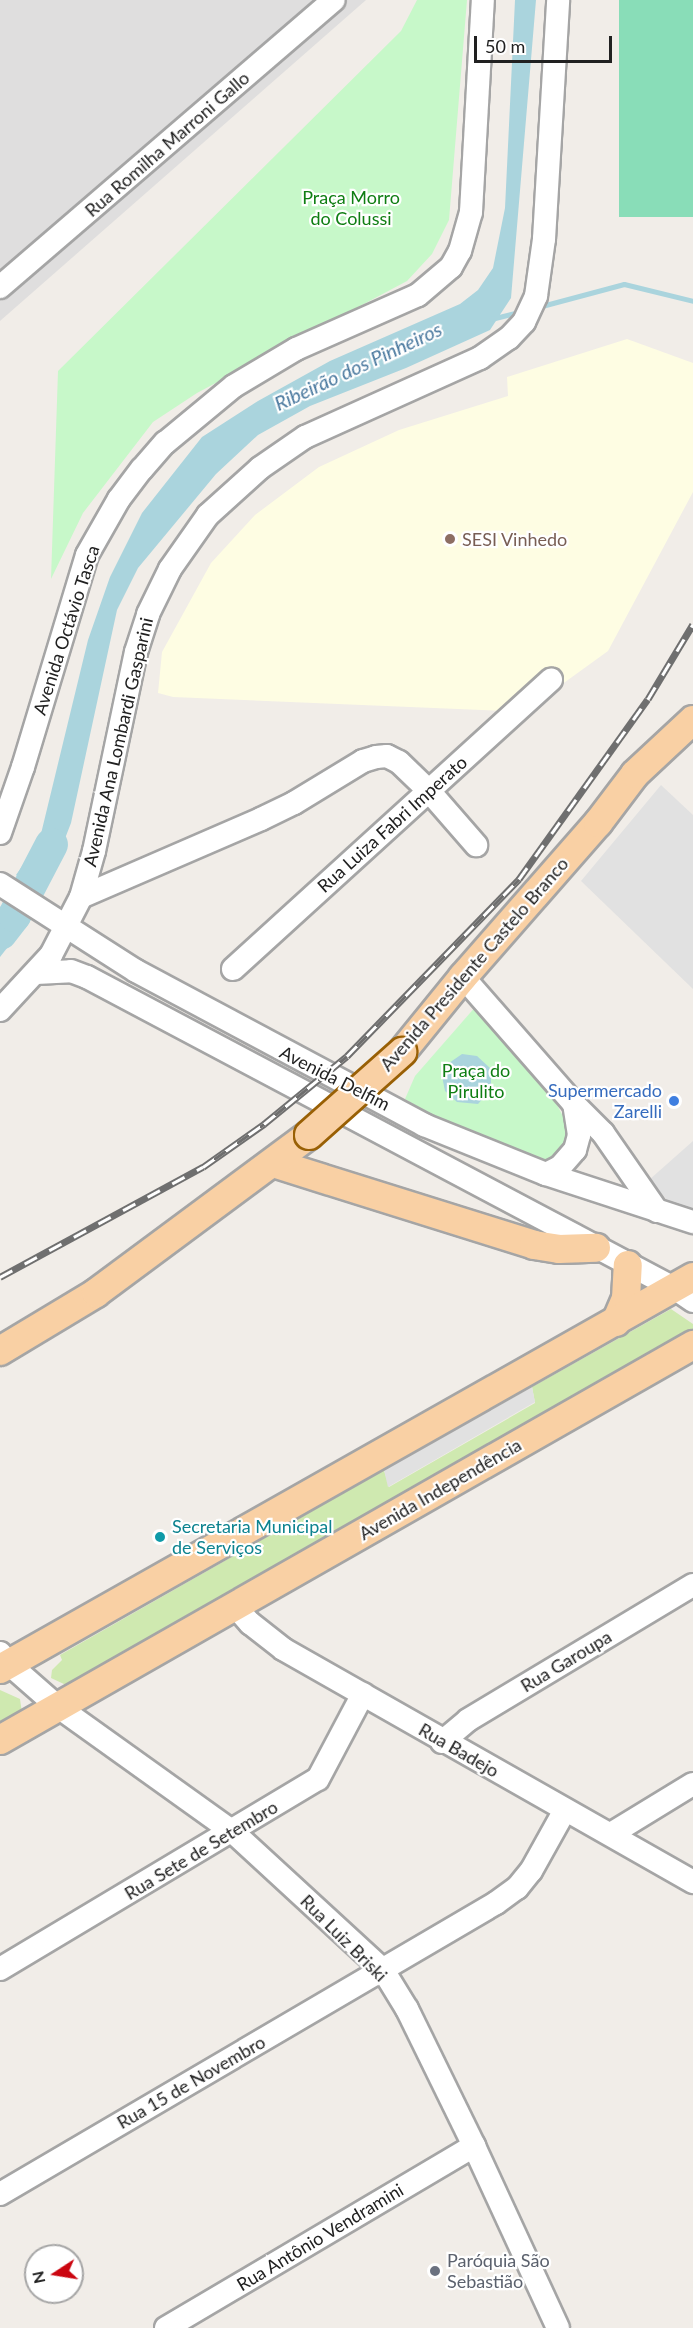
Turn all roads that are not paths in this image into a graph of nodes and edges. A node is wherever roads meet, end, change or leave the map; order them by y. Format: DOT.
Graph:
graph roads {
  1 [pos="334,0"];
  2 [pos="483,0"];
  3 [pos="558,0"];
  4 [pos="0,287"];
  5 [pos="551,680"];
  6 [pos="693,720"];
  7 [pos="429,791"];
  8 [pos="0,833"];
  9 [pos="476,845"];
  10 [pos="0,884"];
  11 [pos="81,897"];
  12 [pos="68,927"];
  13 [pos="233,969"];
  14 [pos="36,973"];
  15 [pos="462,977"];
  16 [pos="0,1010"];
  17 [pos="574,1104"];
  18 [pos="273,1163"];
  19 [pos="546,1174"];
  20 [pos="657,1211"];
  21 [pos="693,1222"];
  22 [pos="596,1248"];
  23 [pos="628,1264"];
  24 [pos="687,1289"];
  25 [pos="616,1322"];
  26 [pos="693,1345"];
  27 [pos="0,1351"];
  28 [pos="693,1586"];
  29 [pos="235,1606"];
  30 [pos="3,1662"];
  31 [pos="363,1694"];
  32 [pos="57,1706"];
  33 [pos="0,1740"];
  34 [pos="442,1742"];
  35 [pos="693,1784"];
  36 [pos="565,1810"];
  37 [pos="233,1832"];
  38 [pos="611,1834"];
  39 [pos="693,1882"];
  40 [pos="0,1969"];
  41 [pos="383,1970"];
  42 [pos="474,2146"];
  43 [pos="0,2194"];
  44 [pos="166,2328"];
  45 [pos="558,2328"];
  1 -- 4 [label="street, Rua Romilha Marroni Gallo"];
  2 -- 8 [label="street, Avenida Octávio Tasca"];
  3 -- 11 [label="street, Avenida Ana Lombardi Gasparini"];
  5 -- 7 [label="street, Rua Luiza Fabri Imperato"];
  6 -- 15 [label="main road, Avenida Presidente Castelo Branco"];
  7 -- 9 [label="street"];
  7 -- 11 [label="street"];
  7 -- 13 [label="street, Rua Luiza Fabri Imperato"];
  10 -- 12 [label="street, Avenida Delfim"];
  11 -- 12 [label="street, Avenida Ana Lombardi Gasparini"];
  12 -- 14 [label="street, Avenida Ana Lombardi Gasparini"];
  12 -- 19 [label="street, Avenida Delfim"];
  14 -- 16 [label="street, Avenida Ana Lombardi Gasparini"];
  14 -- 22 [label="street, Avenida Delfim"];
  15 -- 17 [label="street"];
  15 -- 18 [label="main road, Avenida Presidente Castelo Branco, bridge"];
  17 -- 19 [label="street"];
  17 -- 20 [label="street"];
  18 -- 22 [label="main road"];
  18 -- 27 [label="main road, Avenida Presidente Castelo Branco"];
  19 -- 20 [label="street, Avenida Delfim"];
  20 -- 21 [label="street, Avenida Delfim"];
  22 -- 23 [label="street, Avenida Delfim"];
  23 -- 24 [label="street, Avenida Delfim"];
  23 -- 25 [label="main road"];
  24 -- 25 [label="main road"];
  25 -- 30 [label="main road"];
  26 -- 29 [label="main road, Avenida Independência"];
  28 -- 34 [label="street, Rua Garoupa"];
  29 -- 31 [label="street, Rua Badejo"];
  29 -- 32 [label="main road, Avenida Independência"];
  30 -- 32 [label="street, Rua Luiz Briski"];
  31 -- 34 [label="street, Rua Badejo"];
  31 -- 37 [label="street, Rua Sete de Setembro"];
  32 -- 33 [label="main road, Avenida Independência"];
  32 -- 37 [label="street, Rua Luiz Briski"];
  34 -- 36 [label="street, Rua Badejo"];
  35 -- 38 [label="street"];
  36 -- 38 [label="street, Rua Badejo"];
  36 -- 41 [label="street, Rua 15 de Novembro"];
  37 -- 40 [label="street, Rua Sete de Setembro"];
  37 -- 41 [label="street, Rua Luiz Briski"];
  38 -- 39 [label="street, Rua Badejo"];
  41 -- 42 [label="street, Rua Luiz Briski"];
  41 -- 43 [label="street, Rua 15 de Novembro"];
  42 -- 44 [label="street, Rua Antônio Vendramini"];
  42 -- 45 [label="street, Rua Luiz Briski"];
}
